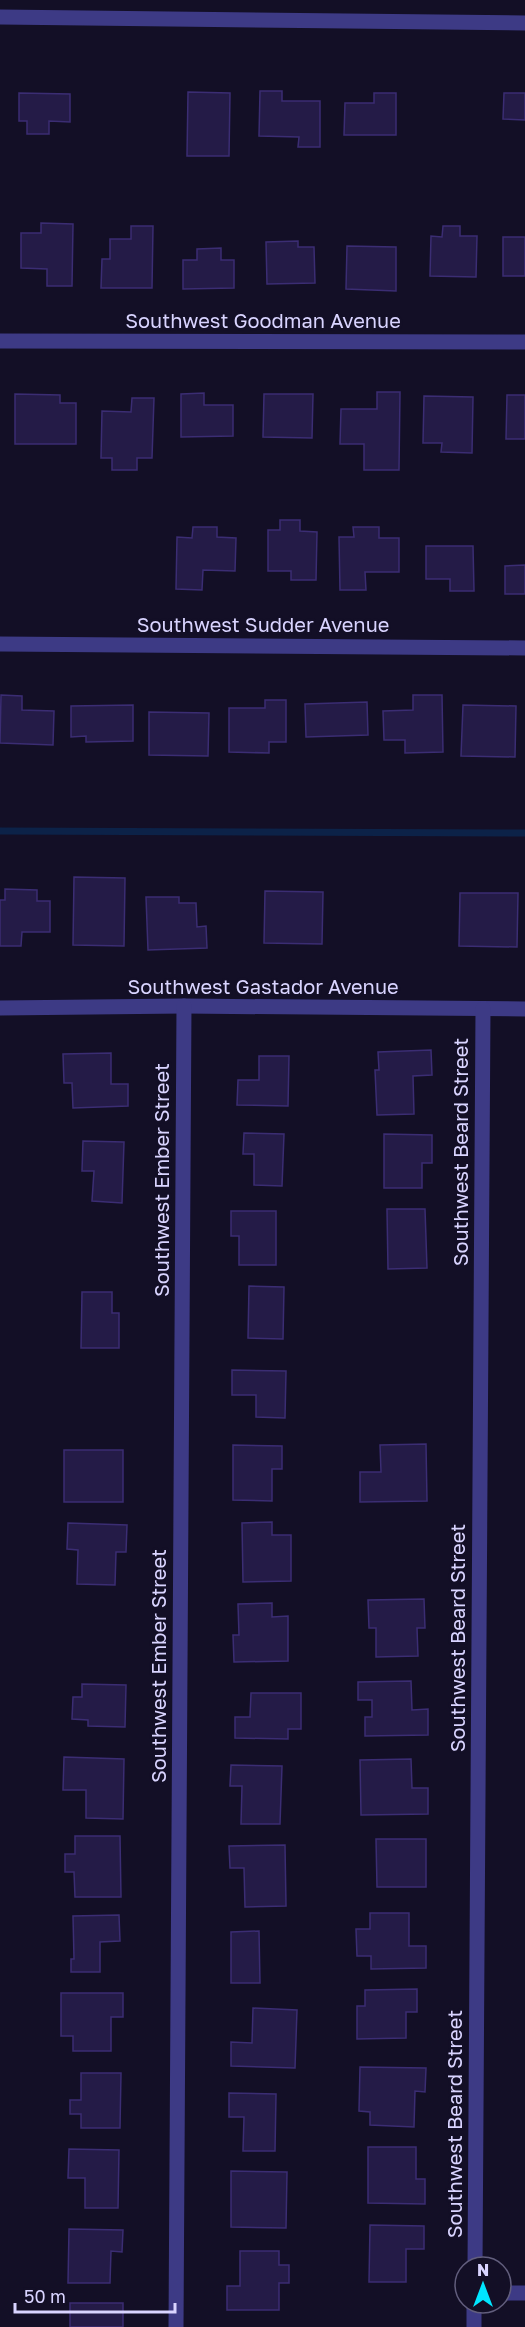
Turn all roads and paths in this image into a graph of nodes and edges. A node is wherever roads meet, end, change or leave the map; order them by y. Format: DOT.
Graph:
graph roads {
  1 [pos="0,17"];
  2 [pos="525,23"];
  3 [pos="0,341"];
  4 [pos="525,342"];
  5 [pos="0,644"];
  6 [pos="525,648"];
  7 [pos="184,1006"];
  8 [pos="0,1008"];
  9 [pos="483,1009"];
  10 [pos="525,1009"];
  11 [pos="475,2255"];
  12 [pos="176,2327"];
  1 -- 2 [label="street"];
  3 -- 4 [label="street, Southwest Goodman Avenue"];
  5 -- 6 [label="street, Southwest Sudder Avenue"];
  7 -- 8 [label="street, Southwest Gastador Avenue"];
  7 -- 9 [label="street, Southwest Gastador Avenue"];
  7 -- 12 [label="street, Southwest Ember Street"];
  9 -- 10 [label="street, Southwest Gastador Avenue"];
  9 -- 11 [label="street, Southwest Beard Street"];
}
